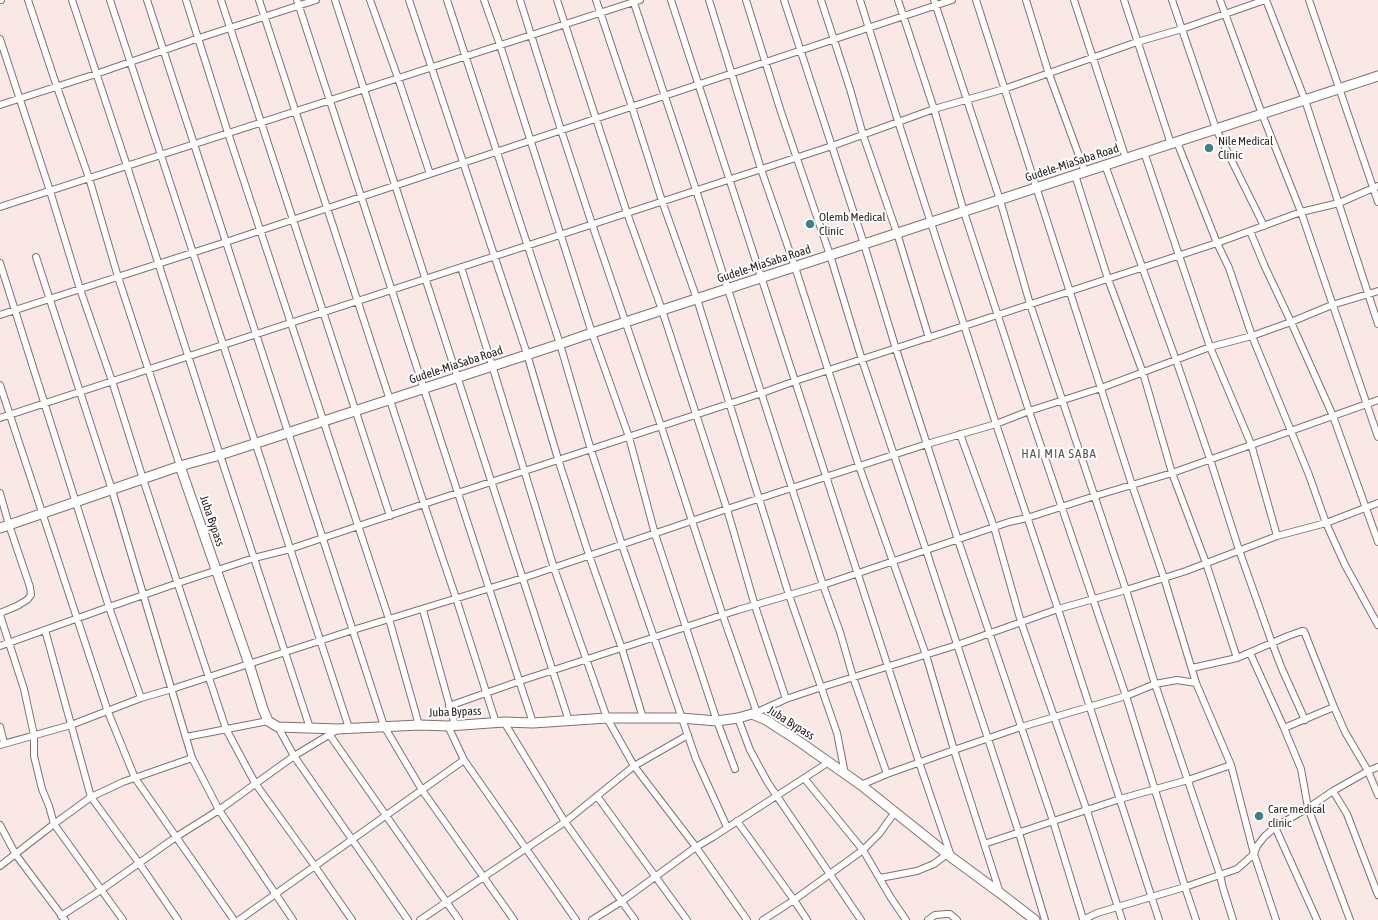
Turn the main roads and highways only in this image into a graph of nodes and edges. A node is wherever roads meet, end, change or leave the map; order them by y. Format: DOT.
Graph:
graph roads {
  1 [pos="1378,76"];
  2 [pos="180,466"];
  3 [pos="4,527"];
  4 [pos="1035,920"];
  1 -- 2 [label="main road, Gudele-MiaSaba Road"];
  2 -- 3 [label="main road"];
  2 -- 4 [label="main road, Juba Bypass"];
}
